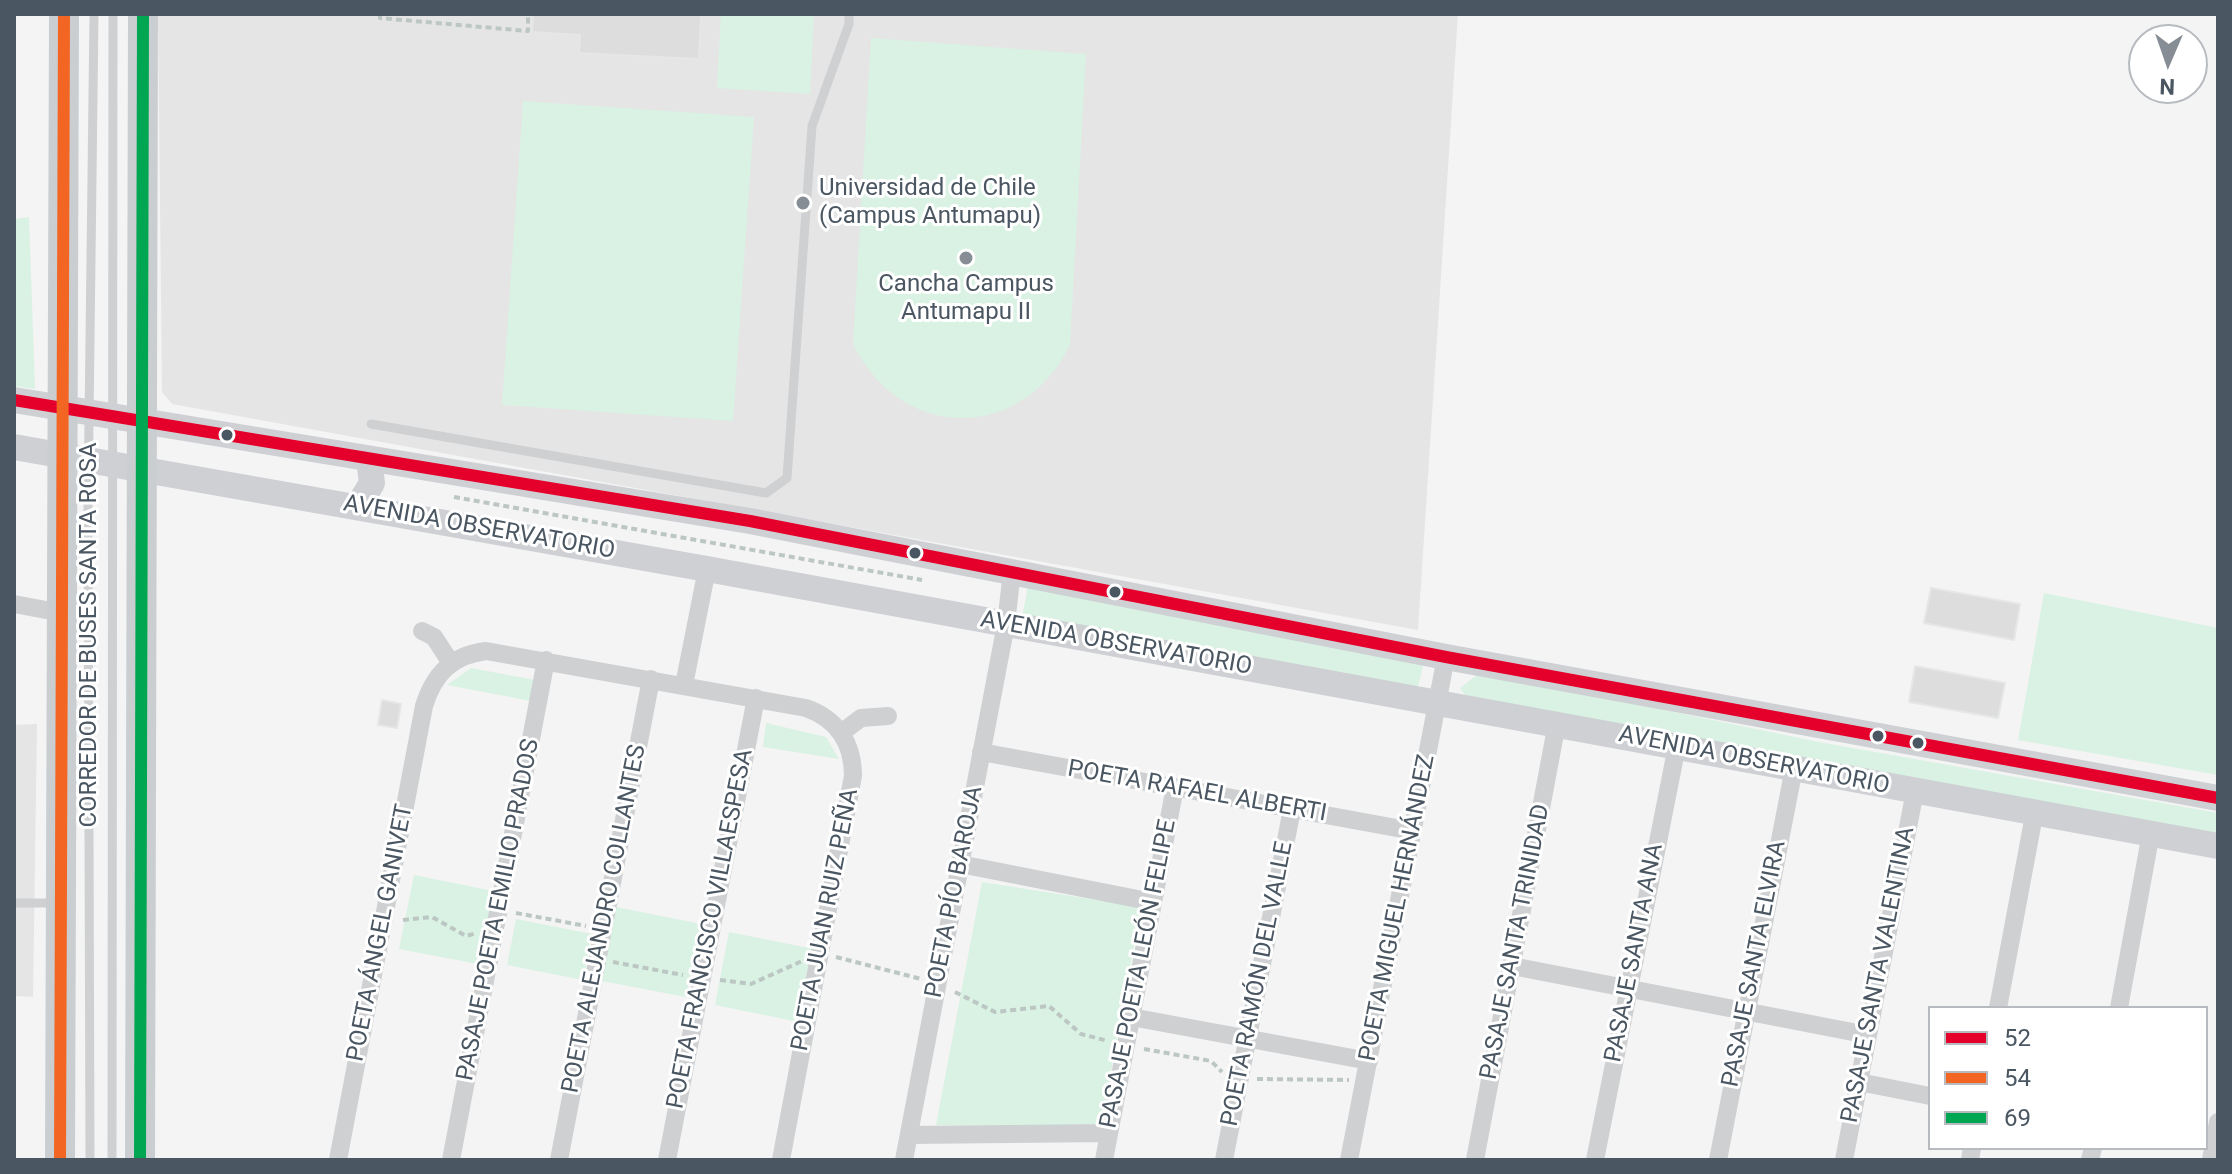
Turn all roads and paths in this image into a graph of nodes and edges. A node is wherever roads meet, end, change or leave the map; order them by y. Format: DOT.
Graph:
graph roads {
  1 [pos="64,14"];
  2 [pos="94,14"];
  3 [pos="113,14"];
  4 [pos="143,14"];
  5 [pos="380,14"];
  6 [pos="528,14"];
  7 [pos="849,14"];
  8 [pos="14,400"];
  9 [pos="103,416"];
  10 [pos="371,424"];
  11 [pos="14,447"];
  12 [pos="369,459"];
  13 [pos="102,462"];
  14 [pos="358,506"];
  15 [pos="707,569"];
  16 [pos="1018,572"];
  17 [pos="14,604"];
  18 [pos="62,613"];
  19 [pos="1006,624"];
  20 [pos="422,631"];
  21 [pos="1446,657"];
  22 [pos="546,660"];
  23 [pos="451,663"];
  24 [pos="651,679"];
  25 [pos="684,685"];
  26 [pos="756,698"];
  27 [pos="1437,703"];
  28 [pos="888,716"];
  29 [pos="1557,723"];
  30 [pos="841,733"];
  31 [pos="1677,746"];
  32 [pos="981,752"];
  33 [pos="1794,768"];
  34 [pos="1175,787"];
  35 [pos="1915,791"];
  36 [pos="2218,798"];
  37 [pos="1292,809"];
  38 [pos="2035,810"];
  39 [pos="1413,831"];
  40 [pos="2151,833"];
  41 [pos="2218,846"];
  42 [pos="960,864"];
  43 [pos="1153,902"];
  44 [pos="14,903"];
  45 [pos="60,903"];
  46 [pos="385,918"];
  47 [pos="595,927"];
  48 [pos="495,928"];
  49 [pos="820,953"];
  50 [pos="598,959"];
  51 [pos="1512,966"];
  52 [pos="702,978"];
  53 [pos="937,983"];
  54 [pos="1628,987"];
  55 [pos="1998,1006"];
  56 [pos="2119,1006"];
  57 [pos="1745,1010"];
  58 [pos="1131,1017"];
  59 [pos="1868,1035"];
  60 [pos="1247,1039"];
  61 [pos="1126,1045"];
  62 [pos="1369,1061"];
  63 [pos="1240,1078"];
  64 [pos="1365,1082"];
  65 [pos="1859,1082"];
  66 [pos="1928,1096"];
  67 [pos="2218,1122"];
  68 [pos="1109,1133"];
  69 [pos="909,1135"];
  70 [pos="2212,1152"];
  71 [pos="60,1160"];
  72 [pos="90,1160"];
  73 [pos="112,1160"];
  74 [pos="140,1160"];
  75 [pos="338,1160"];
  76 [pos="451,1160"];
  77 [pos="559,1160"];
  78 [pos="667,1160"];
  79 [pos="781,1160"];
  80 [pos="904,1160"];
  81 [pos="1104,1160"];
  82 [pos="1224,1160"];
  83 [pos="1349,1160"];
  84 [pos="1475,1160"];
  85 [pos="1595,1160"];
  86 [pos="1718,1160"];
  87 [pos="1844,1160"];
  1 -- 9 [label="main road"];
  2 -- 9 [label="lane, CORREDOR DE BUSES SANTA ROSA"];
  3 -- 9 [label="lane, CORREDOR DE BUSES SANTA ROSA"];
  4 -- 9 [label="main road"];
  5 -- 6 [label="path"];
  7 -- 10 [label="lane"];
  8 -- 9 [label="main road, AVENIDA OBSERVATORIO"];
  9 -- 12 [label="main road, AVENIDA OBSERVATORIO"];
  9 -- 13 [label="main road"];
  9 -- 13 [label="main road"];
  11 -- 13 [label="main road, AVENIDA OBSERVATORIO"];
  12 -- 14 [label="main road"];
  12 -- 16 [label="main road, AVENIDA OBSERVATORIO"];
  13 -- 14 [label="main road, AVENIDA OBSERVATORIO"];
  13 -- 18 [label="main road"];
  13 -- 72 [label="lane, CORREDOR DE BUSES SANTA ROSA"];
  13 -- 73 [label="lane, CORREDOR DE BUSES SANTA ROSA"];
  13 -- 74 [label="main road"];
  14 -- 15 [label="main road, AVENIDA OBSERVATORIO"];
  15 -- 19 [label="main road, AVENIDA OBSERVATORIO"];
  15 -- 25 [label="street"];
  16 -- 19 [label="street, POETA PÍO BAROJA"];
  16 -- 21 [label="main road, AVENIDA OBSERVATORIO"];
  17 -- 18 [label="street"];
  18 -- 45 [label="main road"];
  19 -- 27 [label="main road, AVENIDA OBSERVATORIO"];
  19 -- 32 [label="street, POETA PÍO BAROJA"];
  20 -- 23 [label="street"];
  21 -- 27 [label="street, POETA MIGUEL HERNÁNDEZ"];
  21 -- 36 [label="main road, AVENIDA OBSERVATORIO"];
  22 -- 23 [label="street"];
  22 -- 24 [label="street"];
  22 -- 48 [label="street, PASAJE POETA EMILIO PRADOS"];
  23 -- 46 [label="street, POETA ÁNGEL GANIVET"];
  24 -- 25 [label="street"];
  24 -- 50 [label="street, POETA ALEJANDRO COLLANTES"];
  25 -- 26 [label="street"];
  26 -- 30 [label="street"];
  26 -- 52 [label="street, POETA FRANCISCO VILLAESPESA"];
  27 -- 29 [label="main road, AVENIDA OBSERVATORIO"];
  27 -- 39 [label="street, POETA MIGUEL HERNÁNDEZ"];
  28 -- 30 [label="street"];
  29 -- 31 [label="main road, AVENIDA OBSERVATORIO"];
  29 -- 51 [label="street, PASAJE SANTA TRINIDAD"];
  30 -- 49 [label="street, POETA JUAN RUIZ PEÑA"];
  31 -- 33 [label="main road, AVENIDA OBSERVATORIO"];
  31 -- 54 [label="street, PASAJE SANTA ANA"];
  32 -- 34 [label="street, POETA RAFAEL ALBERTI"];
  32 -- 42 [label="street, POETA PÍO BAROJA"];
  33 -- 35 [label="main road, AVENIDA OBSERVATORIO"];
  33 -- 57 [label="street, PASAJE SANTA ELVIRA"];
  34 -- 37 [label="street, POETA RAFAEL ALBERTI"];
  34 -- 43 [label="street, PASAJE POETA LEÓN FELIPE"];
  35 -- 38 [label="main road, AVENIDA OBSERVATORIO"];
  35 -- 59 [label="street, PASAJE SANTA VALENTINA"];
  37 -- 39 [label="street, POETA RAFAEL ALBERTI"];
  37 -- 60 [label="street, POETA RAMÓN DEL VALLE"];
  38 -- 40 [label="main road, AVENIDA OBSERVATORIO"];
  38 -- 55 [label="street"];
  39 -- 62 [label="street, POETA MIGUEL HERNÁNDEZ"];
  40 -- 41 [label="main road, AVENIDA OBSERVATORIO"];
  40 -- 56 [label="street"];
  42 -- 43 [label="street"];
  42 -- 53 [label="street, POETA PÍO BAROJA"];
  43 -- 58 [label="street, PASAJE POETA LEÓN FELIPE"];
  44 -- 45 [label="lane"];
  45 -- 71 [label="main road"];
  46 -- 48 [label="path"];
  46 -- 75 [label="street, POETA ÁNGEL GANIVET"];
  47 -- 48 [label="path"];
  48 -- 76 [label="street, PASAJE POETA EMILIO PRADOS"];
  49 -- 52 [label="path"];
  49 -- 53 [label="path"];
  49 -- 79 [label="street, POETA JUAN RUIZ PEÑA"];
  50 -- 52 [label="path"];
  50 -- 77 [label="street, POETA ALEJANDRO COLLANTES"];
  51 -- 54 [label="street"];
  51 -- 84 [label="street, PASAJE SANTA TRINIDAD"];
  52 -- 78 [label="street, POETA FRANCISCO VILLAESPESA"];
  53 -- 61 [label="path"];
  53 -- 69 [label="street, POETA PÍO BAROJA"];
  54 -- 57 [label="street"];
  54 -- 85 [label="street, PASAJE SANTA ANA"];
  57 -- 59 [label="street"];
  57 -- 86 [label="street, PASAJE SANTA ELVIRA"];
  58 -- 60 [label="street"];
  58 -- 61 [label="street, PASAJE POETA LEÓN FELIPE"];
  59 -- 65 [label="street, PASAJE SANTA VALENTINA"];
  60 -- 62 [label="street"];
  60 -- 63 [label="street, POETA RAMÓN DEL VALLE"];
  61 -- 63 [label="path"];
  61 -- 68 [label="street, PASAJE POETA LEÓN FELIPE"];
  62 -- 64 [label="street, POETA MIGUEL HERNÁNDEZ"];
  63 -- 64 [label="path"];
  63 -- 82 [label="street, POETA RAMÓN DEL VALLE"];
  64 -- 83 [label="street, POETA MIGUEL HERNÁNDEZ"];
  65 -- 66 [label="street"];
  65 -- 87 [label="street, PASAJE SANTA VALENTINA"];
  67 -- 70 [label="street"];
  68 -- 69 [label="street"];
  68 -- 81 [label="street, PASAJE POETA LEÓN FELIPE"];
  69 -- 80 [label="street, POETA PÍO BAROJA"];
}
